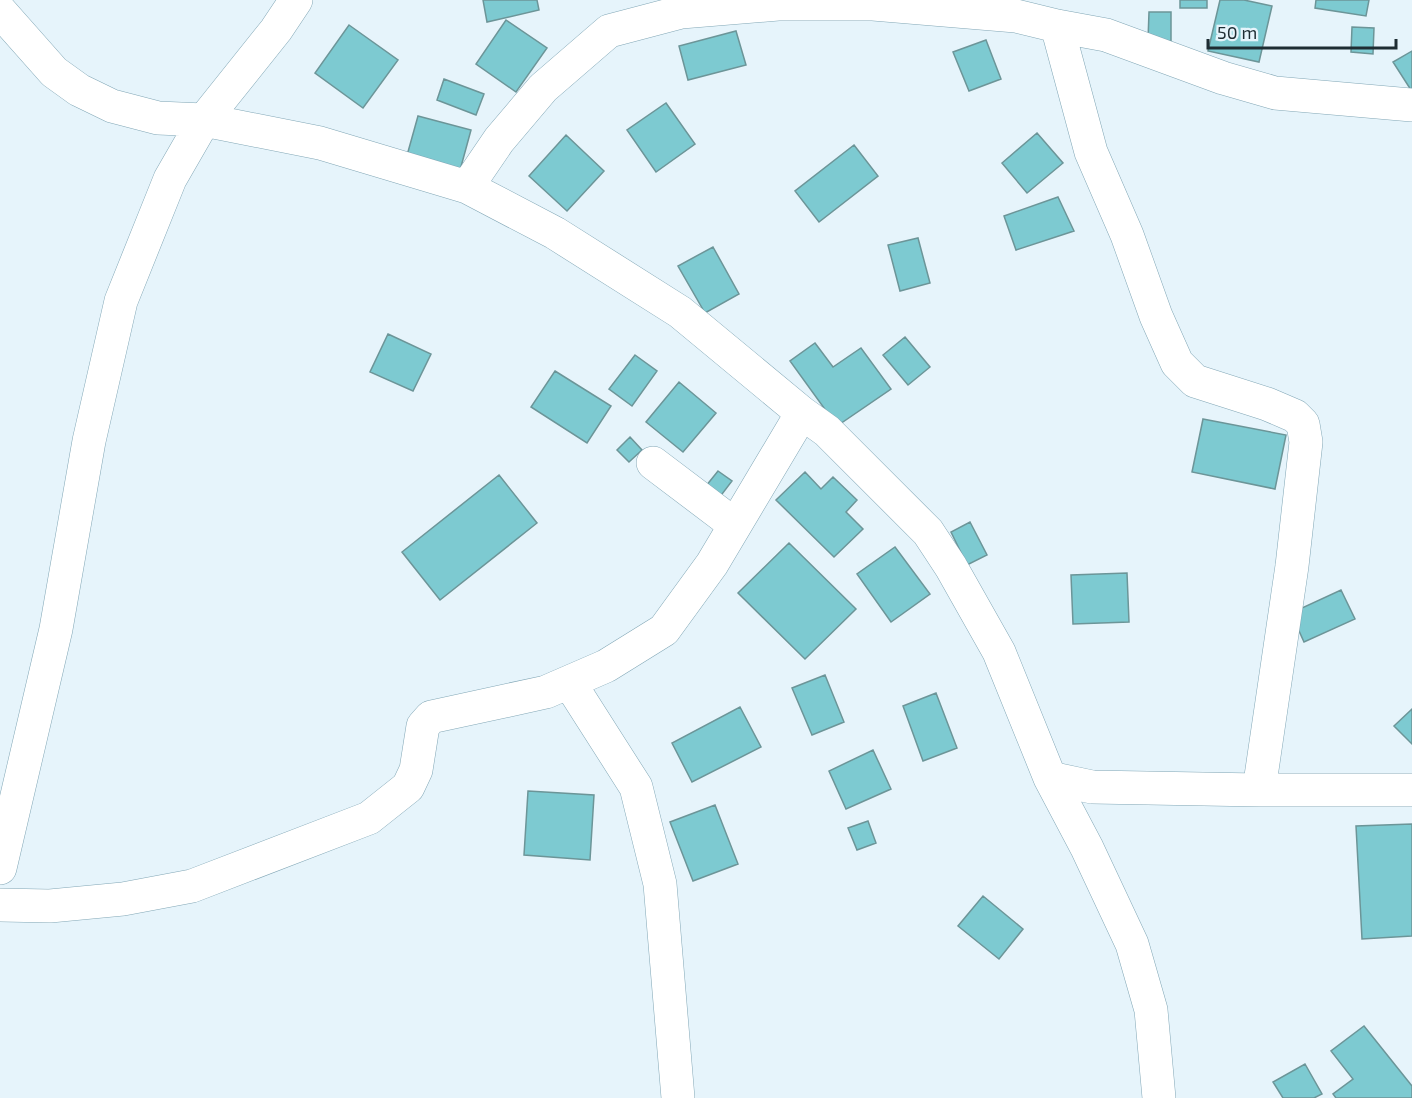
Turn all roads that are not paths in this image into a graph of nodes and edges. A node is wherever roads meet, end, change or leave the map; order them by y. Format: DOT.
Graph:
graph roads {
  1 [pos="296,0"];
  2 [pos="1018,8"];
  3 [pos="0,11"];
  4 [pos="1057,26"];
  5 [pos="1412,105"];
  6 [pos="204,120"];
  7 [pos="466,187"];
  8 [pos="802,413"];
  9 [pos="653,463"];
  10 [pos="735,525"];
  11 [pos="569,682"];
  12 [pos="1050,778"];
  13 [pos="1092,787"];
  14 [pos="1259,790"];
  15 [pos="1412,790"];
  16 [pos="1066,808"];
  17 [pos="0,868"];
  18 [pos="0,905"];
  19 [pos="678,1098"];
  20 [pos="1159,1098"];
  1 -- 6 [label="street"];
  2 -- 4 [label="street"];
  2 -- 7 [label="street"];
  3 -- 6 [label="street"];
  4 -- 5 [label="street"];
  4 -- 14 [label="street"];
  6 -- 7 [label="street"];
  6 -- 17 [label="street"];
  7 -- 8 [label="street"];
  8 -- 10 [label="street"];
  8 -- 12 [label="street"];
  9 -- 10 [label="street"];
  10 -- 11 [label="street"];
  11 -- 18 [label="street"];
  11 -- 19 [label="street"];
  12 -- 13 [label="street"];
  12 -- 16 [label="street"];
  13 -- 14 [label="street"];
  13 -- 16 [label="street"];
  14 -- 15 [label="street"];
  16 -- 20 [label="street"];
}
